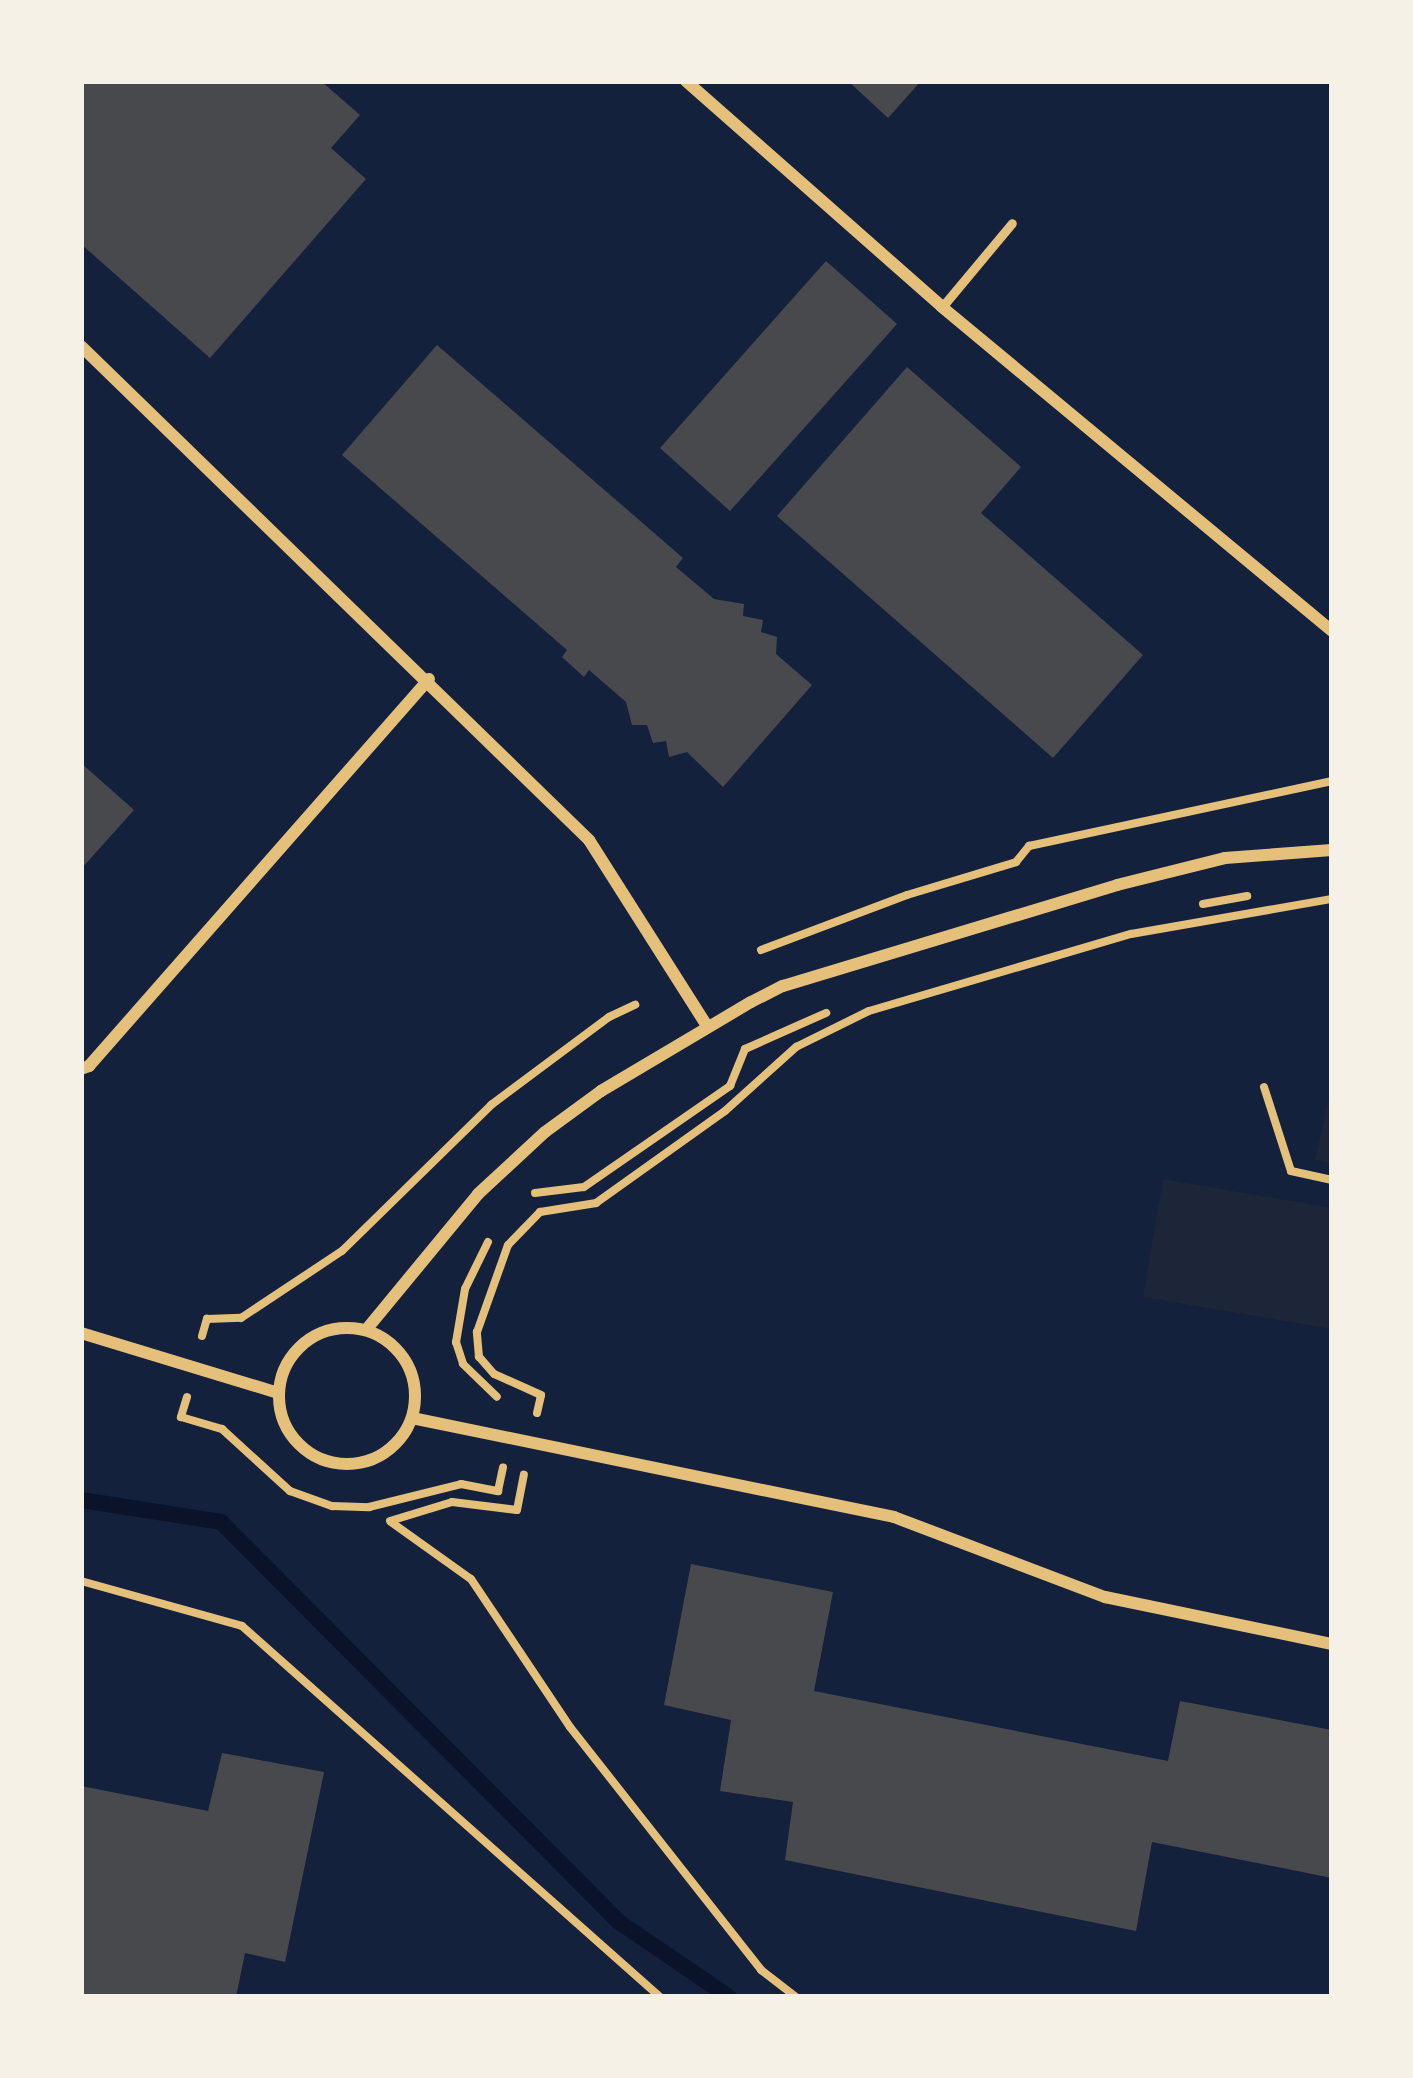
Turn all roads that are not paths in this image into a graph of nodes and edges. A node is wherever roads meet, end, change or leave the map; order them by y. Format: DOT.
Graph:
graph roads {
  1 [pos="686,81"];
  2 [pos="1012,223"];
  3 [pos="942,307"];
  4 [pos="81,346"];
  5 [pos="1332,631"];
  6 [pos="430,679"];
  7 [pos="1332,850"];
  8 [pos="707,1026"];
  9 [pos="81,1069"];
  10 [pos="366,1330"];
  11 [pos="81,1333"];
  12 [pos="279,1393"];
  13 [pos="412,1418"];
  14 [pos="1332,1644"];
  1 -- 3 [label="street"];
  2 -- 3 [label="lane"];
  3 -- 5 [label="street"];
  4 -- 6 [label="street"];
  6 -- 8 [label="street"];
  6 -- 9 [label="street"];
  7 -- 8 [label="street"];
  8 -- 10 [label="street"];
  10 -- 12 [label="street"];
  10 -- 13 [label="street"];
  11 -- 12 [label="street"];
  12 -- 13 [label="street"];
  13 -- 14 [label="street"];
}
